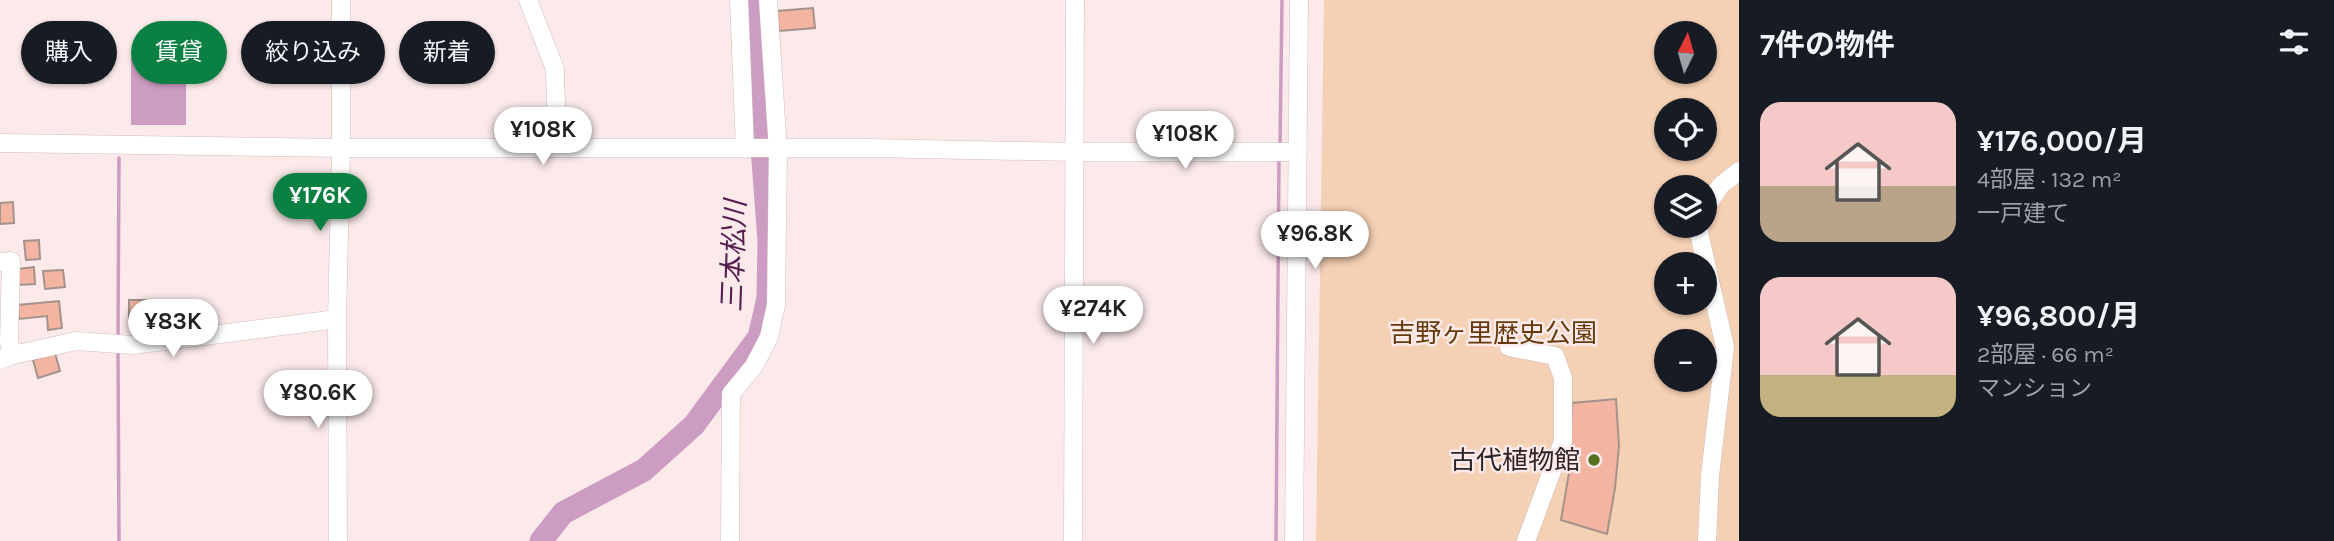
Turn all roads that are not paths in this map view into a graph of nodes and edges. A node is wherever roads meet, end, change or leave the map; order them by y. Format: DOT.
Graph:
graph roads {
  1 [pos="341,0"];
  2 [pos="527,0"];
  3 [pos="738,0"];
  4 [pos="768,0"];
  5 [pos="1075,0"];
  6 [pos="1299,0"];
  7 [pos="0,143"];
  8 [pos="341,148"];
  9 [pos="557,148"];
  10 [pos="745,149"];
  11 [pos="778,150"];
  12 [pos="1074,152"];
  13 [pos="1297,152"];
  14 [pos="1739,171"];
  15 [pos="1717,191"];
  16 [pos="1700,238"];
  17 [pos="0,262"];
  18 [pos="337,318"];
  19 [pos="1509,347"];
  20 [pos="7,358"];
  21 [pos="338,541"];
  22 [pos="730,541"];
  23 [pos="1073,541"];
  24 [pos="1294,541"];
  25 [pos="1526,541"];
  26 [pos="1707,541"];
  1 -- 8 [label="street"];
  2 -- 9 [label="street"];
  3 -- 10 [label="street"];
  4 -- 11 [label="street"];
  5 -- 12 [label="street"];
  6 -- 13 [label="street"];
  7 -- 8 [label="street"];
  8 -- 9 [label="street"];
  8 -- 18 [label="street"];
  9 -- 10 [label="street"];
  10 -- 11 [label="street"];
  11 -- 12 [label="street"];
  11 -- 22 [label="street"];
  12 -- 13 [label="street"];
  12 -- 23 [label="street"];
  13 -- 24 [label="street"];
  14 -- 15 [label="street"];
  16 -- 26 [label="street"];
  17 -- 20 [label="street"];
  18 -- 20 [label="street"];
  18 -- 21 [label="street"];
  19 -- 25 [label="street"];
}
